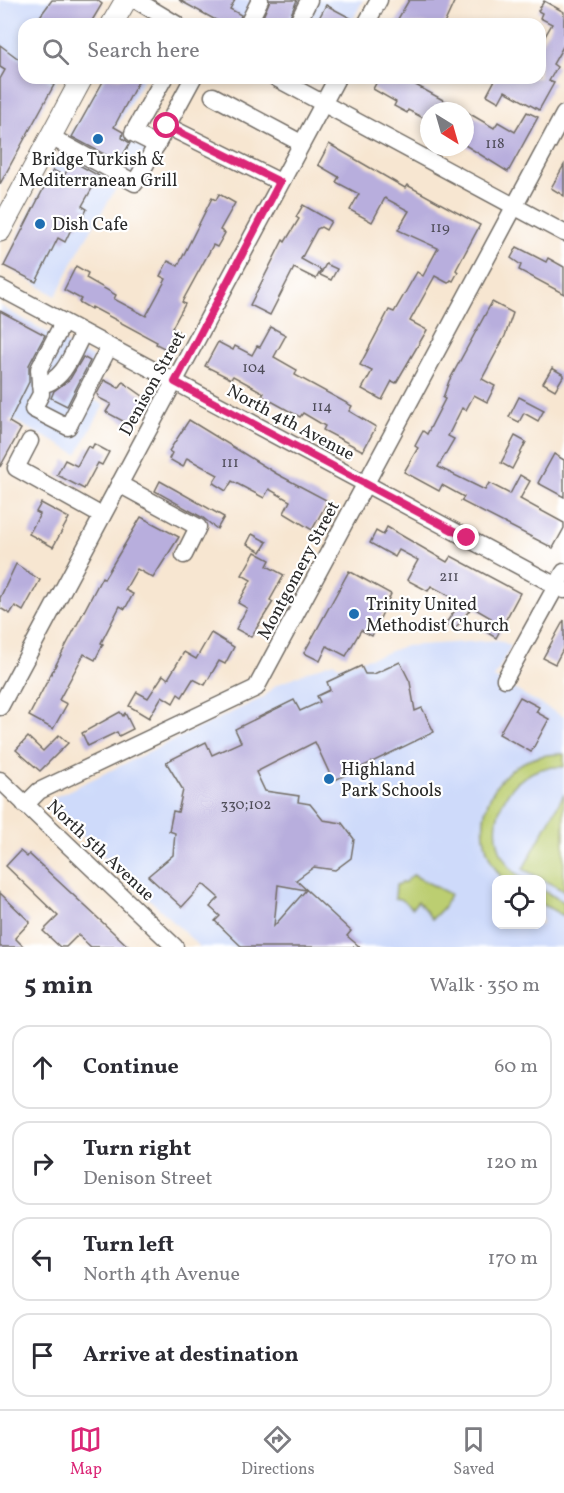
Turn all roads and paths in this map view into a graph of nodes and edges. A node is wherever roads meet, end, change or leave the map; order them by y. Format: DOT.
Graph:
graph roads {
  1 [pos="126,0"];
  2 [pos="136,0"];
  3 [pos="260,0"];
  4 [pos="309,0"];
  5 [pos="379,0"];
  6 [pos="116,18"];
  7 [pos="166,18"];
  8 [pos="251,18"];
  9 [pos="300,18"];
  10 [pos="369,18"];
  11 [pos="79,84"];
  12 [pos="162,84"];
  13 [pos="190,84"];
  14 [pos="287,84"];
  15 [pos="334,84"];
  16 [pos="213,96"];
  17 [pos="323,104"];
  18 [pos="564,114"];
  19 [pos="167,126"];
  20 [pos="49,136"];
  21 [pos="301,143"];
  22 [pos="157,145"];
  23 [pos="280,182"];
  24 [pos="514,206"];
  25 [pos="0,231"];
  26 [pos="564,232"];
  27 [pos="0,288"];
  28 [pos="63,323"];
  29 [pos="83,333"];
  30 [pos="110,347"];
  31 [pos="40,377"];
  32 [pos="175,382"];
  33 [pos="30,441"];
  34 [pos="119,484"];
  35 [pos="366,484"];
  36 [pos="102,516"];
  37 [pos="184,555"];
  38 [pos="562,582"];
  39 [pos="505,679"];
  40 [pos="0,707"];
  41 [pos="0,780"];
  42 [pos="25,805"];
  43 [pos="176,947"];
  1 -- 6 [label="main road"];
  2 -- 7 [label="street"];
  3 -- 8 [label="street"];
  4 -- 9 [label="street"];
  5 -- 10 [label="street"];
  11 -- 20 [label="main road"];
  12 -- 22 [label="street"];
  13 -- 19 [label="street"];
  14 -- 17 [label="street"];
  15 -- 17 [label="street, Denison Street"];
  16 -- 21 [label="street"];
  17 -- 21 [label="street, Denison Street"];
  17 -- 24 [label="street"];
  18 -- 24 [label="street, Montgomery Street"];
  19 -- 22 [label="street"];
  19 -- 23 [label="street"];
  20 -- 22 [label="street"];
  20 -- 25 [label="main road"];
  21 -- 23 [label="street, Denison Street"];
  23 -- 32 [label="street, Denison Street"];
  24 -- 26 [label="street"];
  24 -- 35 [label="street, Montgomery Street"];
  27 -- 28 [label="street, North 4th Avenue"];
  28 -- 29 [label="street, North 4th Avenue"];
  28 -- 31 [label="street"];
  29 -- 30 [label="street, North 4th Avenue"];
  29 -- 31 [label="street"];
  30 -- 31 [label="street"];
  30 -- 32 [label="street, North 4th Avenue"];
  32 -- 34 [label="street, Denison Street"];
  32 -- 35 [label="street, North 4th Avenue"];
  33 -- 36 [label="street"];
  34 -- 36 [label="street, Denison Street"];
  34 -- 37 [label="street"];
  35 -- 38 [label="street, North 4th Avenue"];
  35 -- 42 [label="street, Montgomery Street"];
  36 -- 40 [label="street, Denison Street"];
  38 -- 39 [label="street"];
  41 -- 42 [label="street, North 5th Avenue"];
  42 -- 43 [label="street, North 5th Avenue"];
}
